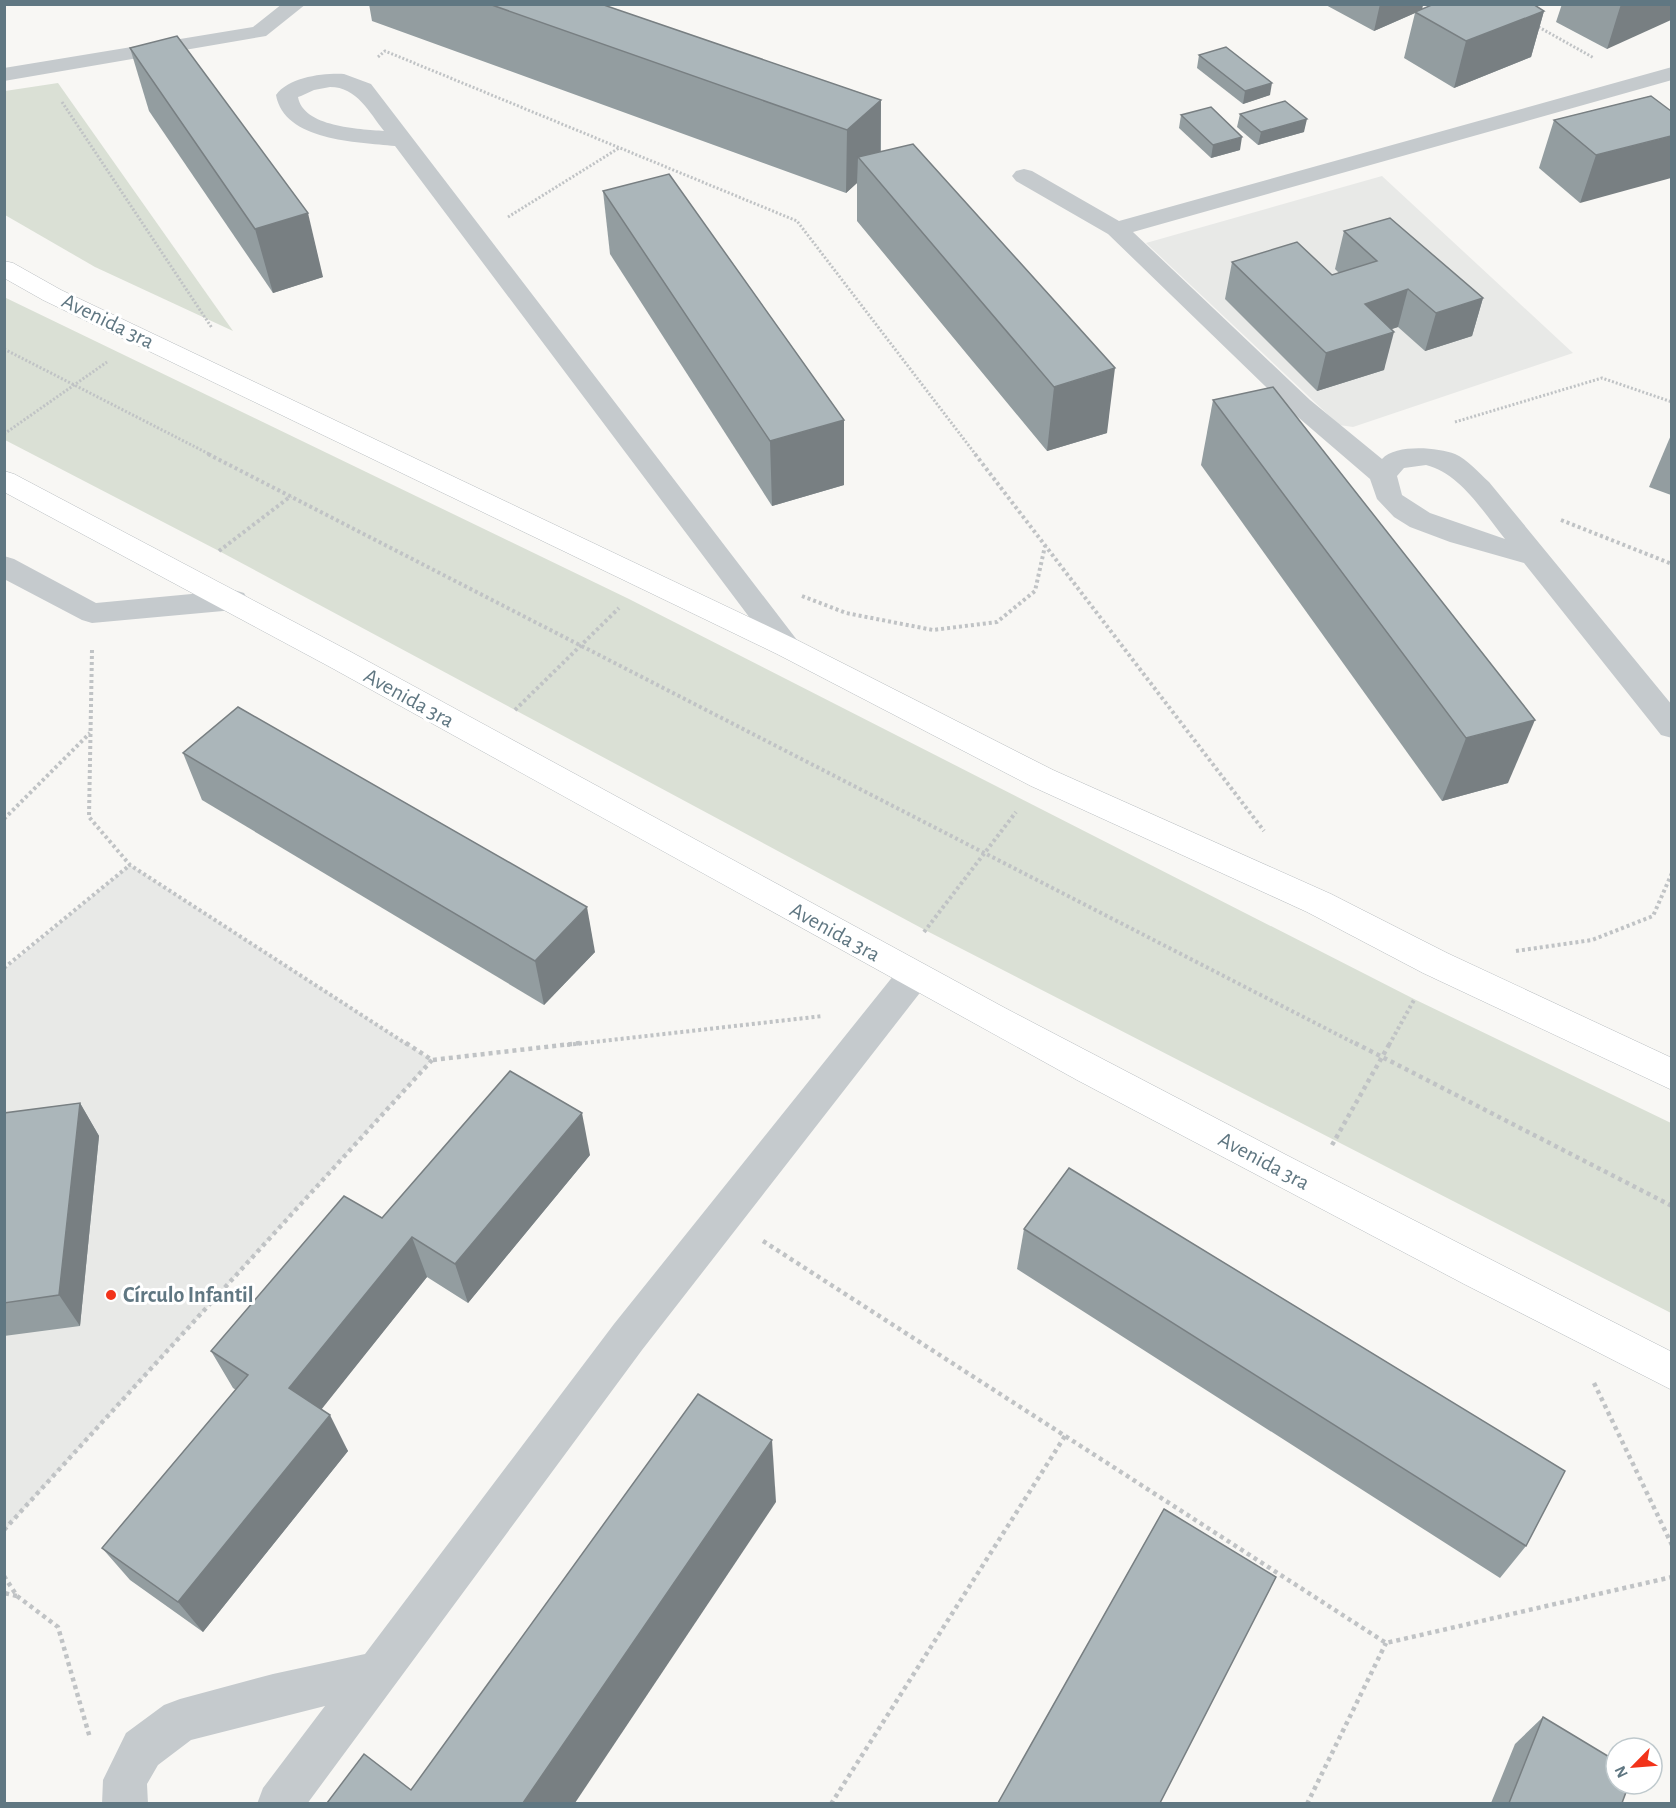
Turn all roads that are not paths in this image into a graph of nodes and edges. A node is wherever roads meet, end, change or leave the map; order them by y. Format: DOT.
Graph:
graph roads {
  1 [pos="296,4"];
  2 [pos="1671,73"];
  3 [pos="4,75"];
  4 [pos="402,140"];
  5 [pos="1024,176"];
  6 [pos="1116,229"];
  7 [pos="4,268"];
  8 [pos="1383,475"];
  9 [pos="4,480"];
  10 [pos="1536,557"];
  11 [pos="4,566"];
  12 [pos="234,600"];
  13 [pos="787,647"];
  14 [pos="1671,727"];
  15 [pos="906,970"];
  16 [pos="1671,1075"];
  17 [pos="1671,1372"];
  18 [pos="375,1673"];
  19 [pos="125,1803"];
  20 [pos="279,1803"];
  1 -- 3 [label="street"];
  2 -- 6 [label="street"];
  4 -- 4 [label="street"];
  4 -- 13 [label="street"];
  5 -- 6 [label="street"];
  6 -- 8 [label="street"];
  7 -- 13 [label="main road, Avenida 3ra"];
  8 -- 10 [label="street"];
  8 -- 10 [label="street"];
  9 -- 12 [label="main road, Avenida 3ra"];
  10 -- 14 [label="street"];
  11 -- 12 [label="street"];
  12 -- 15 [label="main road, Avenida 3ra"];
  13 -- 16 [label="main road, Avenida 3ra"];
  15 -- 17 [label="main road, Avenida 3ra"];
  15 -- 18 [label="street"];
  18 -- 19 [label="street"];
  18 -- 20 [label="street"];
}
